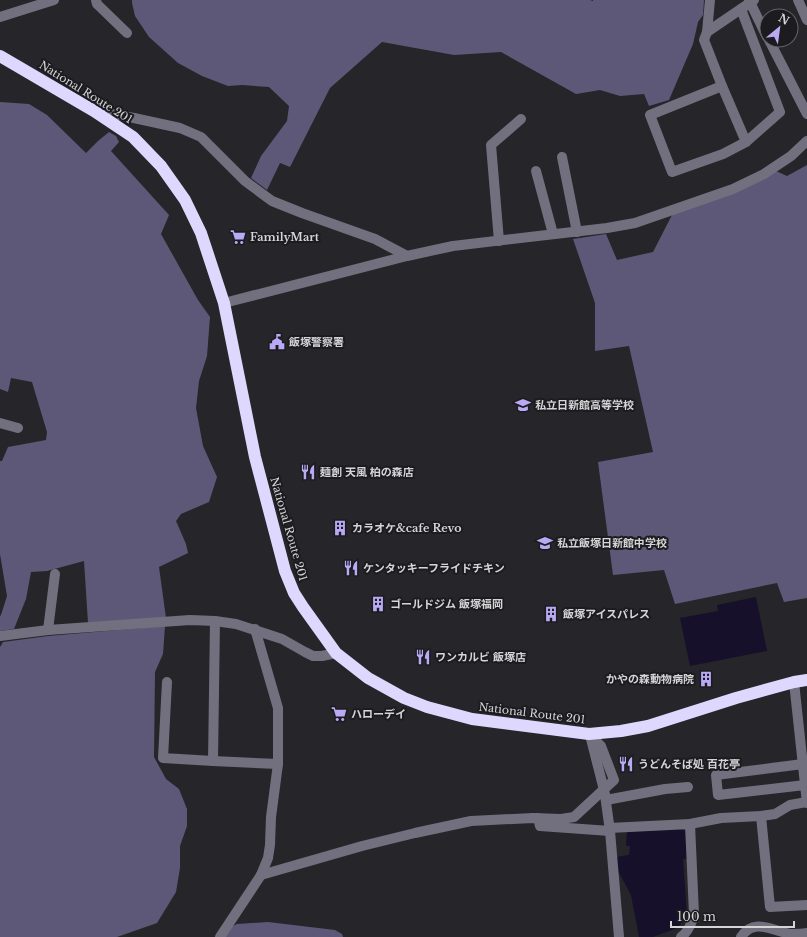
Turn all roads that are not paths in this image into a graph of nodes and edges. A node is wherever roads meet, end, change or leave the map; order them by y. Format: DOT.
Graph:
graph roads {
  1 [pos="54,0"];
  2 [pos="96,0"];
  3 [pos="710,0"];
  4 [pos="798,0"];
  5 [pos="751,1"];
  6 [pos="741,9"];
  7 [pos="0,17"];
  8 [pos="759,19"];
  9 [pos="807,20"];
  10 [pos="707,32"];
  11 [pos="127,33"];
  12 [pos="773,48"];
  13 [pos="0,56"];
  14 [pos="722,86"];
  15 [pos="806,109"];
  16 [pos="94,111"];
  17 [pos="521,119"];
  18 [pos="807,141"];
  19 [pos="746,142"];
  20 [pos="562,157"];
  21 [pos="536,171"];
  22 [pos="577,232"];
  23 [pos="553,234"];
  24 [pos="499,241"];
  25 [pos="406,256"];
  26 [pos="224,303"];
  27 [pos="0,423"];
  28 [pos="18,428"];
  29 [pos="55,574"];
  30 [pos="215,620"];
  31 [pos="255,629"];
  32 [pos="48,630"];
  33 [pos="0,636"];
  34 [pos="336,652"];
  35 [pos="807,680"];
  36 [pos="167,682"];
  37 [pos="794,682"];
  38 [pos="589,734"];
  39 [pos="213,761"];
  40 [pos="278,764"];
  41 [pos="803,764"];
  42 [pos="805,785"];
  43 [pos="688,787"];
  44 [pos="604,794"];
  45 [pos="807,802"];
  46 [pos="761,816"];
  47 [pos="538,818"];
  48 [pos="690,824"];
  49 [pos="610,830"];
  50 [pos="261,875"];
  51 [pos="807,905"];
  52 [pos="807,933"];
  53 [pos="786,935"];
  54 [pos="220,937"];
  55 [pos="620,937"];
  56 [pos="681,937"];
  57 [pos="741,937"];
  1 -- 7 [label="street"];
  2 -- 11 [label="street"];
  3 -- 10 [label="street"];
  4 -- 9 [label="street"];
  5 -- 6 [label="street"];
  5 -- 8 [label="street"];
  6 -- 10 [label="street"];
  6 -- 19 [label="street"];
  10 -- 14 [label="street"];
  12 -- 15 [label="street"];
  13 -- 16 [label="highway, National Route 201"];
  14 -- 19 [label="street"];
  14 -- 19 [label="street"];
  16 -- 25 [label="street"];
  16 -- 26 [label="highway, National Route 201"];
  17 -- 24 [label="street"];
  18 -- 22 [label="street"];
  20 -- 22 [label="street"];
  21 -- 23 [label="street"];
  22 -- 23 [label="street"];
  23 -- 24 [label="street"];
  24 -- 25 [label="street"];
  25 -- 26 [label="street"];
  26 -- 34 [label="highway, National Route 201"];
  27 -- 28 [label="street"];
  29 -- 32 [label="street"];
  30 -- 31 [label="street"];
  30 -- 32 [label="street"];
  30 -- 39 [label="street"];
  31 -- 34 [label="street"];
  31 -- 40 [label="street"];
  32 -- 33 [label="street"];
  34 -- 38 [label="highway, National Route 201"];
  35 -- 37 [label="highway, National Route 201"];
  36 -- 39 [label="street"];
  37 -- 38 [label="highway, National Route 201"];
  37 -- 41 [label="street"];
  38 -- 44 [label="street"];
  38 -- 47 [label="street"];
  39 -- 40 [label="street"];
  40 -- 50 [label="street"];
  41 -- 42 [label="street"];
  41 -- 42 [label="street"];
  42 -- 45 [label="street"];
  43 -- 44 [label="street"];
  44 -- 49 [label="street"];
  45 -- 46 [label="street"];
  46 -- 48 [label="street"];
  46 -- 51 [label="street"];
  47 -- 49 [label="street"];
  47 -- 50 [label="street"];
  48 -- 49 [label="street"];
  48 -- 56 [label="street"];
  49 -- 55 [label="street"];
  50 -- 54 [label="street"];
  52 -- 53 [label="street"];
  53 -- 57 [label="street"];
}
